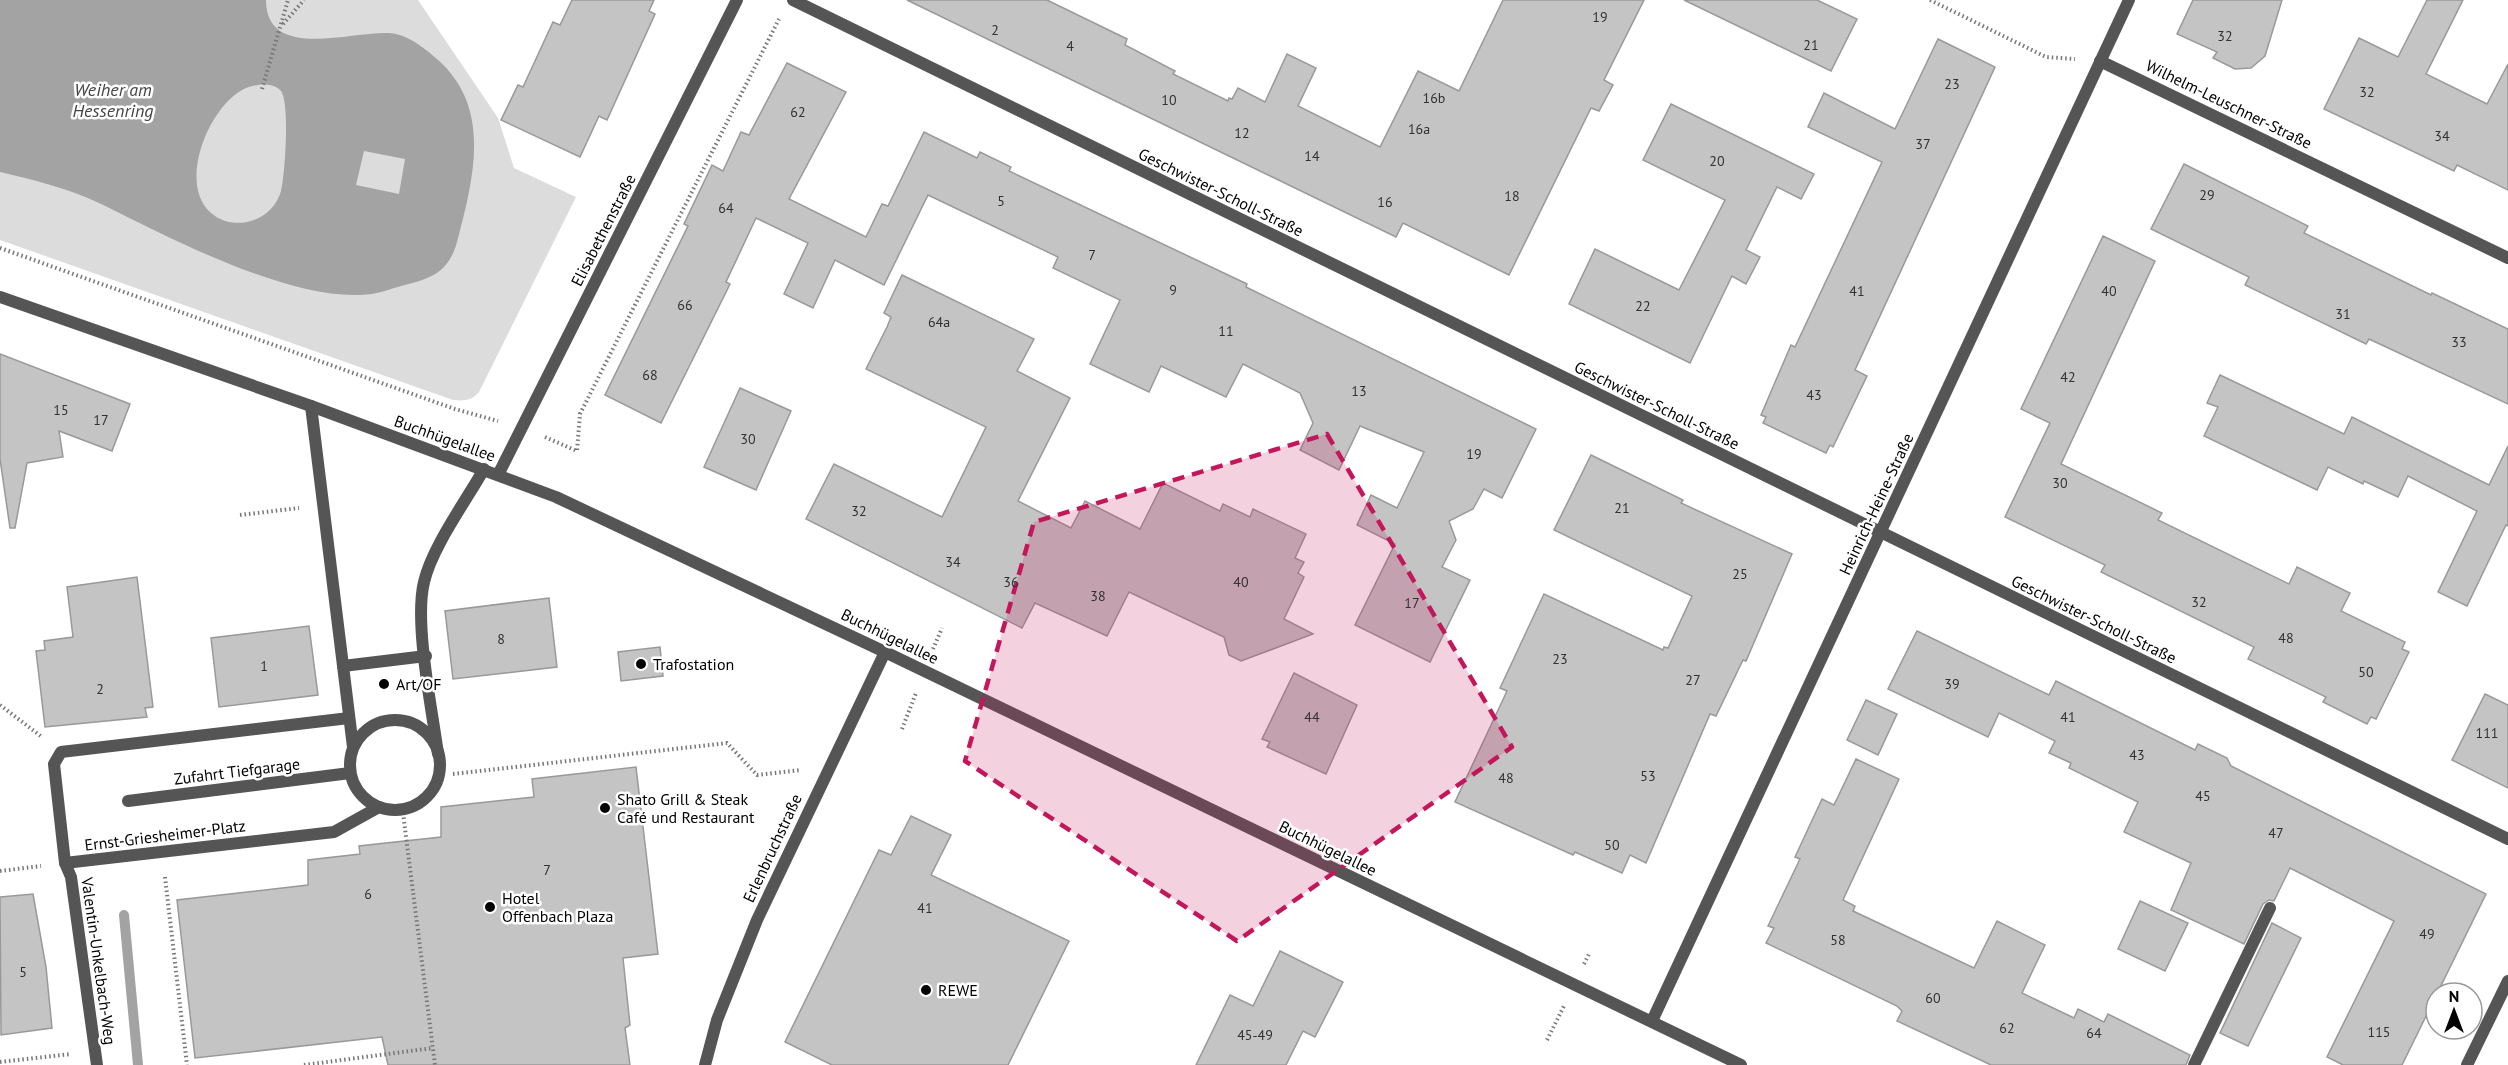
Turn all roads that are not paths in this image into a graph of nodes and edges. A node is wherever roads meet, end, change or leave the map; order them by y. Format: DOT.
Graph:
graph roads {
  1 [pos="737,0"];
  2 [pos="793,0"];
  3 [pos="2129,0"];
  4 [pos="2100,61"];
  5 [pos="2508,258"];
  6 [pos="0,297"];
  7 [pos="311,406"];
  8 [pos="484,469"];
  9 [pos="498,475"];
  10 [pos="1880,533"];
  11 [pos="885,652"];
  12 [pos="426,656"];
  13 [pos="343,666"];
  14 [pos="349,718"];
  15 [pos="353,747"];
  16 [pos="438,754"];
  17 [pos="350,773"];
  18 [pos="128,801"];
  19 [pos="379,807"];
  20 [pos="2508,839"];
  21 [pos="65,863"];
  22 [pos="2270,908"];
  23 [pos="2508,981"];
  24 [pos="1652,1022"];
  25 [pos="1723,1061"];
  26 [pos="97,1065"];
  27 [pos="705,1065"];
  28 [pos="1741,1065"];
  29 [pos="2194,1065"];
  30 [pos="2467,1065"];
  1 -- 9 [label="street, Elisabethenstraße"];
  2 -- 10 [label="street, Geschwister-Scholl-Straße"];
  3 -- 4 [label="street, Heinrich-Heine-Straße"];
  4 -- 5 [label="street, Wilhelm-Leuschner-Straße"];
  4 -- 10 [label="street, Heinrich-Heine-Straße"];
  6 -- 7 [label="street, Buchhügelallee"];
  7 -- 8 [label="street, Buchhügelallee"];
  7 -- 13 [label="street"];
  8 -- 9 [label="street, Buchhügelallee"];
  8 -- 12 [label="street"];
  9 -- 11 [label="street, Buchhügelallee"];
  10 -- 20 [label="street, Geschwister-Scholl-Straße"];
  10 -- 24 [label="street, Heinrich-Heine-Straße"];
  11 -- 24 [label="street, Buchhügelallee"];
  11 -- 27 [label="street, Erlenbruchstraße"];
  12 -- 13 [label="street"];
  12 -- 16 [label="street"];
  13 -- 14 [label="street"];
  14 -- 15 [label="street"];
  14 -- 21 [label="street, Ernst-Griesheimer-Platz"];
  15 -- 16 [label="street"];
  15 -- 17 [label="street"];
  16 -- 19 [label="street"];
  17 -- 18 [label="street, Zufahrt Tiefgarage"];
  17 -- 19 [label="street"];
  19 -- 21 [label="street, Ernst-Griesheimer-Platz"];
  21 -- 26 [label="street, Valentin-Unkelbach-Weg"];
  22 -- 29 [label="street"];
  23 -- 30 [label="street"];
  24 -- 25 [label="street, Buchhügelallee"];
  25 -- 28 [label="street, Buchhügelallee"];
}
